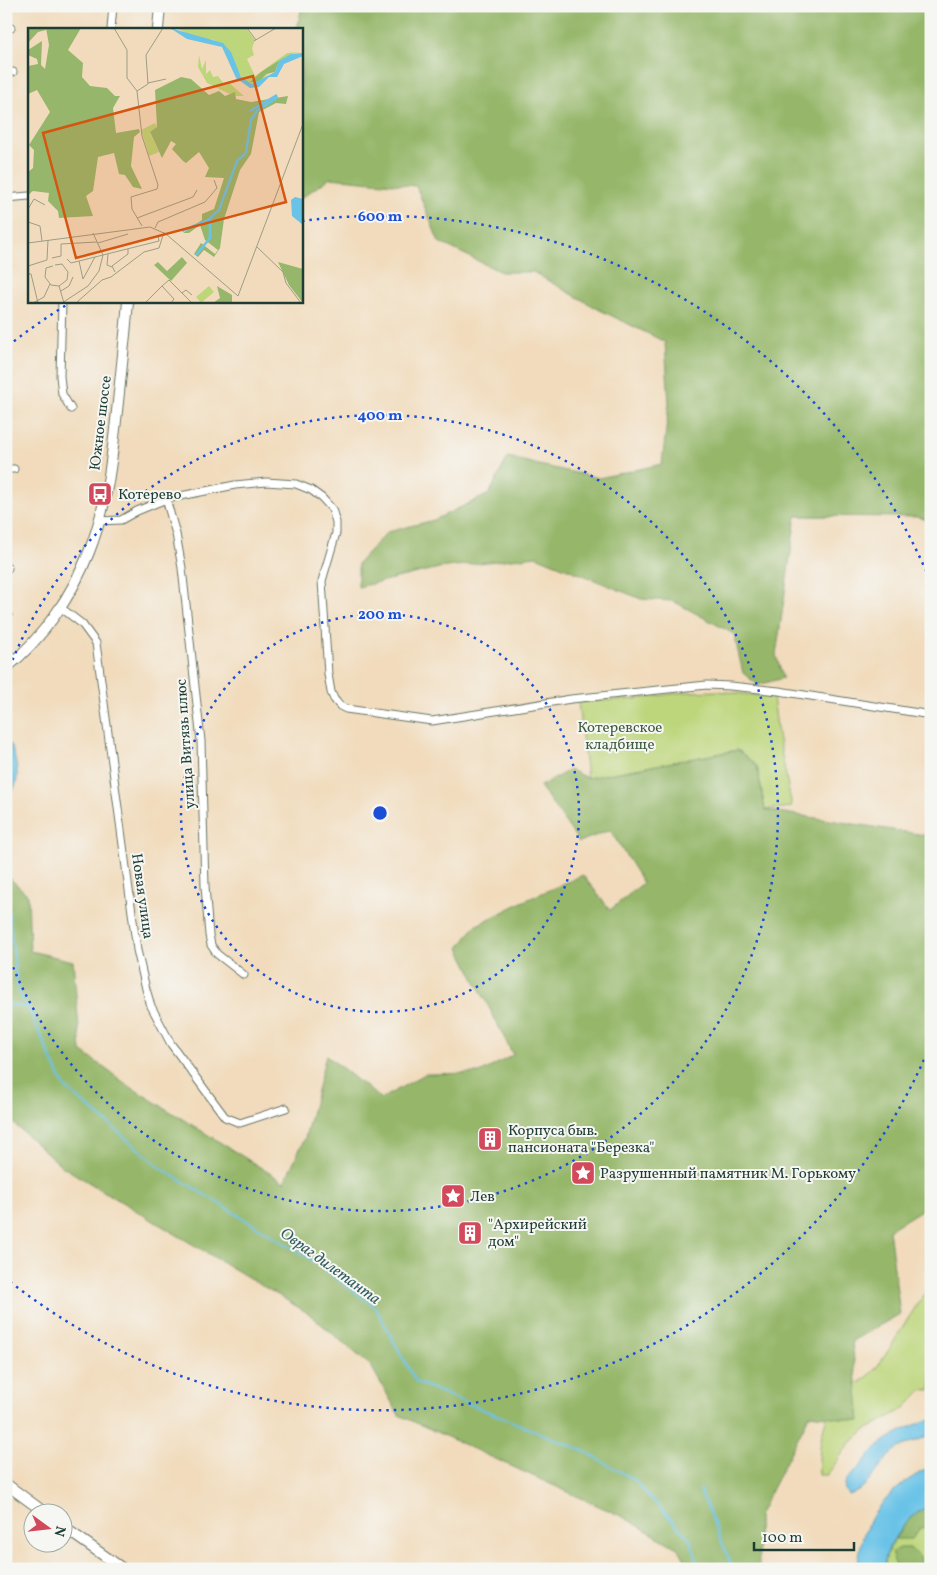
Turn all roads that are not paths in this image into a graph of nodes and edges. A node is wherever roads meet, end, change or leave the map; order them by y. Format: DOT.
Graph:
graph roads {
  1 [pos="114,6"];
  2 [pos="160,6"];
  3 [pos="111,28"];
  4 [pos="158,28"];
  5 [pos="28,196"];
  6 [pos="6,198"];
  7 [pos="62,302"];
  8 [pos="128,302"];
  9 [pos="71,409"];
  10 [pos="166,499"];
  11 [pos="99,522"];
  12 [pos="60,607"];
  13 [pos="6,652"];
  14 [pos="16,660"];
  15 [pos="6,668"];
  16 [pos="931,715"];
  17 [pos="244,975"];
  18 [pos="286,1108"];
  19 [pos="6,1484"];
  20 [pos="30,1502"];
  21 [pos="72,1533"];
  22 [pos="123,1569"];
  1 -- 3 [label="street"];
  2 -- 4 [label="main road"];
  5 -- 6 [label="street"];
  7 -- 9 [label="street"];
  8 -- 11 [label="main road, Южное шоссе"];
  10 -- 11 [label="street"];
  10 -- 16 [label="street"];
  10 -- 17 [label="street, улица Витязь плюс"];
  11 -- 12 [label="main road, Южное шоссе"];
  12 -- 14 [label="main road, Южное шоссе"];
  12 -- 18 [label="street, Новая улица"];
  13 -- 14 [label="street"];
  14 -- 15 [label="main road, Южное шоссе"];
  19 -- 20 [label="main road"];
  21 -- 22 [label="main road"];
}
